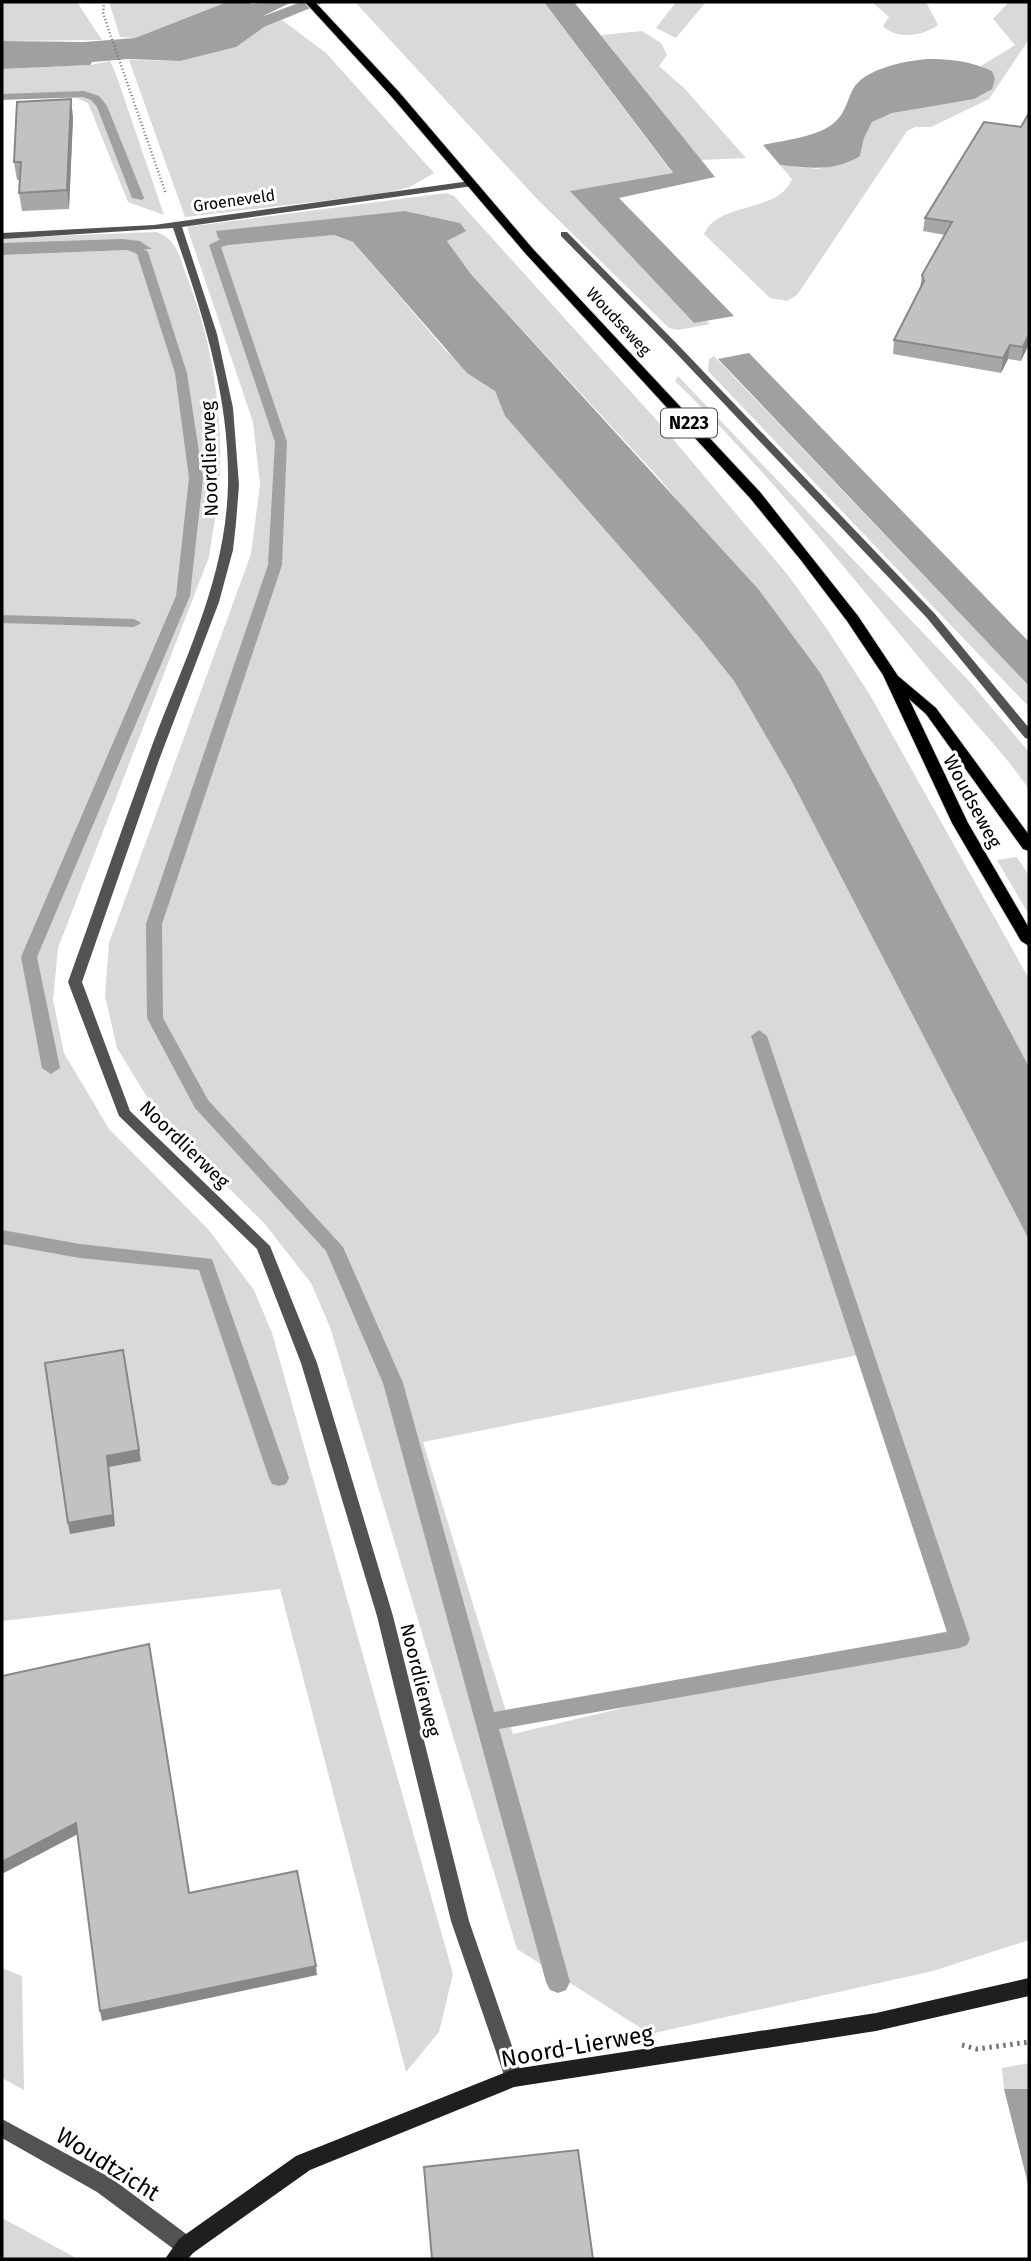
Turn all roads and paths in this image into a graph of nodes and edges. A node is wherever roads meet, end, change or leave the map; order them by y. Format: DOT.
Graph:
graph roads {
  1 [pos="104,2"];
  2 [pos="312,4"];
  3 [pos="470,184"];
  4 [pos="177,225"];
  5 [pos="564,234"];
  6 [pos="2,236"];
  7 [pos="890,675"];
  8 [pos="1029,735"];
  9 [pos="1029,846"];
  10 [pos="1029,941"];
  11 [pos="1029,1987"];
  12 [pos="514,2078"];
  13 [pos="2,2128"];
  14 [pos="181,2252"];
  1 -- 4 [label="path"];
  2 -- 3 [label="main road, Woudseweg / N223"];
  3 -- 4 [label="street, Groeneveld"];
  3 -- 7 [label="main road, Woudseweg / N223"];
  4 -- 6 [label="street, Groeneveld"];
  4 -- 12 [label="street, Noordlierweg"];
  5 -- 8 [label="street, Woudseweg"];
  7 -- 9 [label="main road, Woudseweg / N223"];
  7 -- 10 [label="main road, Woudseweg / N223"];
  11 -- 12 [label="street, Noord-Lierweg"];
  12 -- 14 [label="street, Noord-Lierweg"];
  13 -- 14 [label="street, Woudtzicht"];
}
